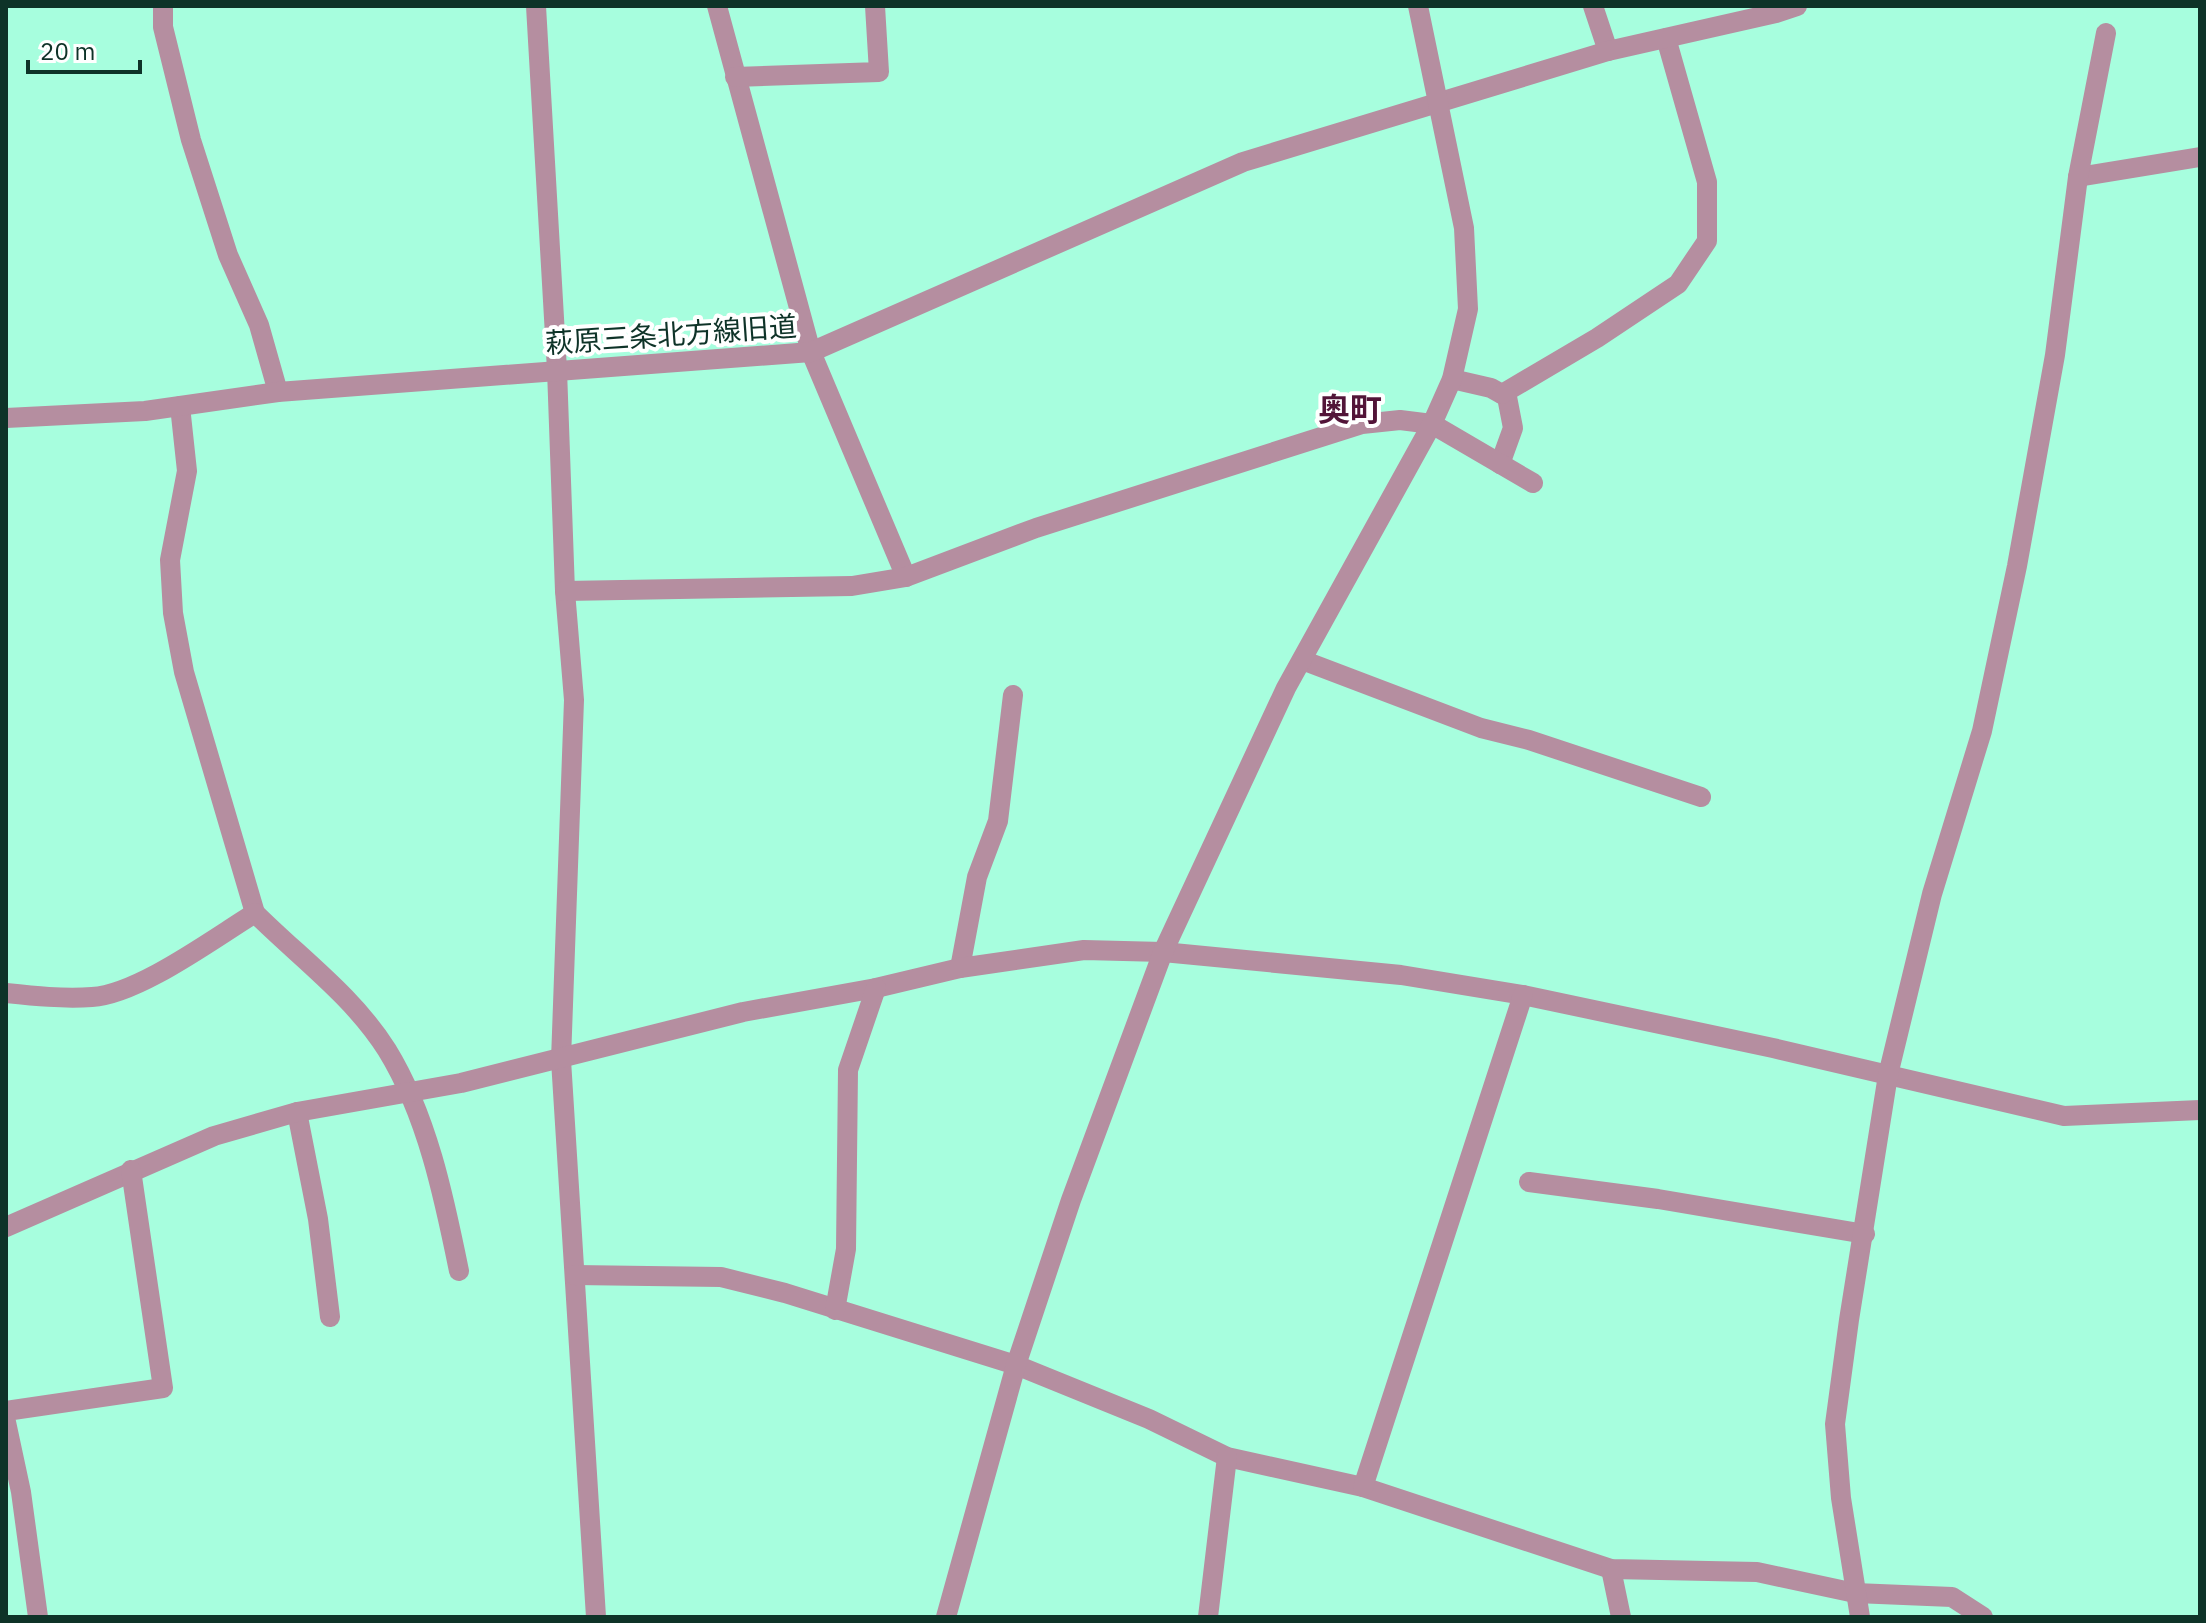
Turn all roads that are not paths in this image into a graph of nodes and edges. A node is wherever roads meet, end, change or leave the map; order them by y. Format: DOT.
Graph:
graph roads {
  1 [pos="163,6"];
  2 [pos="536,6"];
  3 [pos="717,6"];
  4 [pos="875,6"];
  5 [pos="1418,6"];
  6 [pos="1593,6"];
  7 [pos="1797,6"];
  8 [pos="1775,10"];
  9 [pos="2106,33"];
  10 [pos="1666,38"];
  11 [pos="1608,51"];
  12 [pos="735,77"];
  13 [pos="1437,101"];
  14 [pos="2200,157"];
  15 [pos="2078,177"];
  16 [pos="811,352"];
  17 [pos="557,370"];
  18 [pos="1452,379"];
  19 [pos="278,392"];
  20 [pos="1502,394"];
  21 [pos="180,406"];
  22 [pos="6,418"];
  23 [pos="1432,424"];
  24 [pos="1500,464"];
  25 [pos="1533,483"];
  26 [pos="906,577"];
  27 [pos="565,591"];
  28 [pos="1302,660"];
  29 [pos="1013,695"];
  30 [pos="1701,797"];
  31 [pos="255,913"];
  32 [pos="1163,952"];
  33 [pos="960,968"];
  34 [pos="876,988"];
  35 [pos="6,993"];
  36 [pos="1523,995"];
  37 [pos="561,1060"];
  38 [pos="1888,1075"];
  39 [pos="409,1093"];
  40 [pos="2200,1110"];
  41 [pos="297,1112"];
  42 [pos="131,1170"];
  43 [pos="1529,1182"];
  44 [pos="6,1227"];
  45 [pos="1865,1234"];
  46 [pos="459,1271"];
  47 [pos="575,1275"];
  48 [pos="835,1310"];
  49 [pos="330,1317"];
  50 [pos="1016,1365"];
  51 [pos="6,1411"];
  52 [pos="6,1422"];
  53 [pos="1227,1457"];
  54 [pos="1363,1487"];
  55 [pos="1611,1569"];
  56 [pos="1855,1593"];
  57 [pos="38,1617"];
  58 [pos="596,1617"];
  59 [pos="946,1617"];
  60 [pos="1208,1617"];
  61 [pos="1621,1617"];
  62 [pos="1860,1617"];
  63 [pos="1983,1617"];
  1 -- 19 [label="street"];
  2 -- 17 [label="street"];
  3 -- 12 [label="street"];
  4 -- 12 [label="street"];
  5 -- 13 [label="street"];
  6 -- 11 [label="street"];
  7 -- 8 [label="street, 萩原三条北方線旧道"];
  8 -- 10 [label="street, 萩原三条北方線旧道"];
  9 -- 15 [label="street"];
  10 -- 11 [label="street, 萩原三条北方線旧道"];
  10 -- 20 [label="street"];
  11 -- 13 [label="street, 萩原三条北方線旧道"];
  12 -- 16 [label="street"];
  13 -- 16 [label="street, 萩原三条北方線旧道"];
  13 -- 18 [label="street"];
  14 -- 15 [label="street"];
  15 -- 38 [label="street"];
  16 -- 17 [label="street, 萩原三条北方線旧道"];
  16 -- 26 [label="street"];
  17 -- 19 [label="street, 萩原三条北方線旧道"];
  17 -- 27 [label="street"];
  18 -- 20 [label="street"];
  18 -- 23 [label="street"];
  19 -- 21 [label="street, 萩原三条北方線旧道"];
  20 -- 24 [label="street"];
  21 -- 22 [label="street, 萩原三条北方線旧道"];
  21 -- 31 [label="street"];
  23 -- 24 [label="street"];
  23 -- 26 [label="street"];
  23 -- 28 [label="street"];
  24 -- 25 [label="street"];
  26 -- 27 [label="street"];
  27 -- 37 [label="street"];
  28 -- 30 [label="street"];
  28 -- 32 [label="street"];
  29 -- 33 [label="street"];
  31 -- 35 [label="street"];
  31 -- 39 [label="street"];
  32 -- 33 [label="street"];
  32 -- 36 [label="street"];
  32 -- 50 [label="street"];
  33 -- 34 [label="street"];
  34 -- 37 [label="street"];
  34 -- 48 [label="street"];
  36 -- 38 [label="street"];
  36 -- 54 [label="street"];
  37 -- 39 [label="street"];
  37 -- 47 [label="street"];
  38 -- 40 [label="street"];
  38 -- 45 [label="street"];
  39 -- 41 [label="street"];
  39 -- 46 [label="street"];
  41 -- 42 [label="street"];
  41 -- 49 [label="street"];
  42 -- 44 [label="street"];
  42 -- 51 [label="street"];
  43 -- 45 [label="street"];
  45 -- 56 [label="street"];
  47 -- 48 [label="street"];
  47 -- 58 [label="street"];
  48 -- 50 [label="street"];
  50 -- 53 [label="street"];
  50 -- 59 [label="street"];
  52 -- 57 [label="street"];
  53 -- 54 [label="street"];
  53 -- 60 [label="street"];
  54 -- 55 [label="street"];
  55 -- 56 [label="street"];
  55 -- 61 [label="street"];
  56 -- 62 [label="street"];
  56 -- 63 [label="street"];
}
